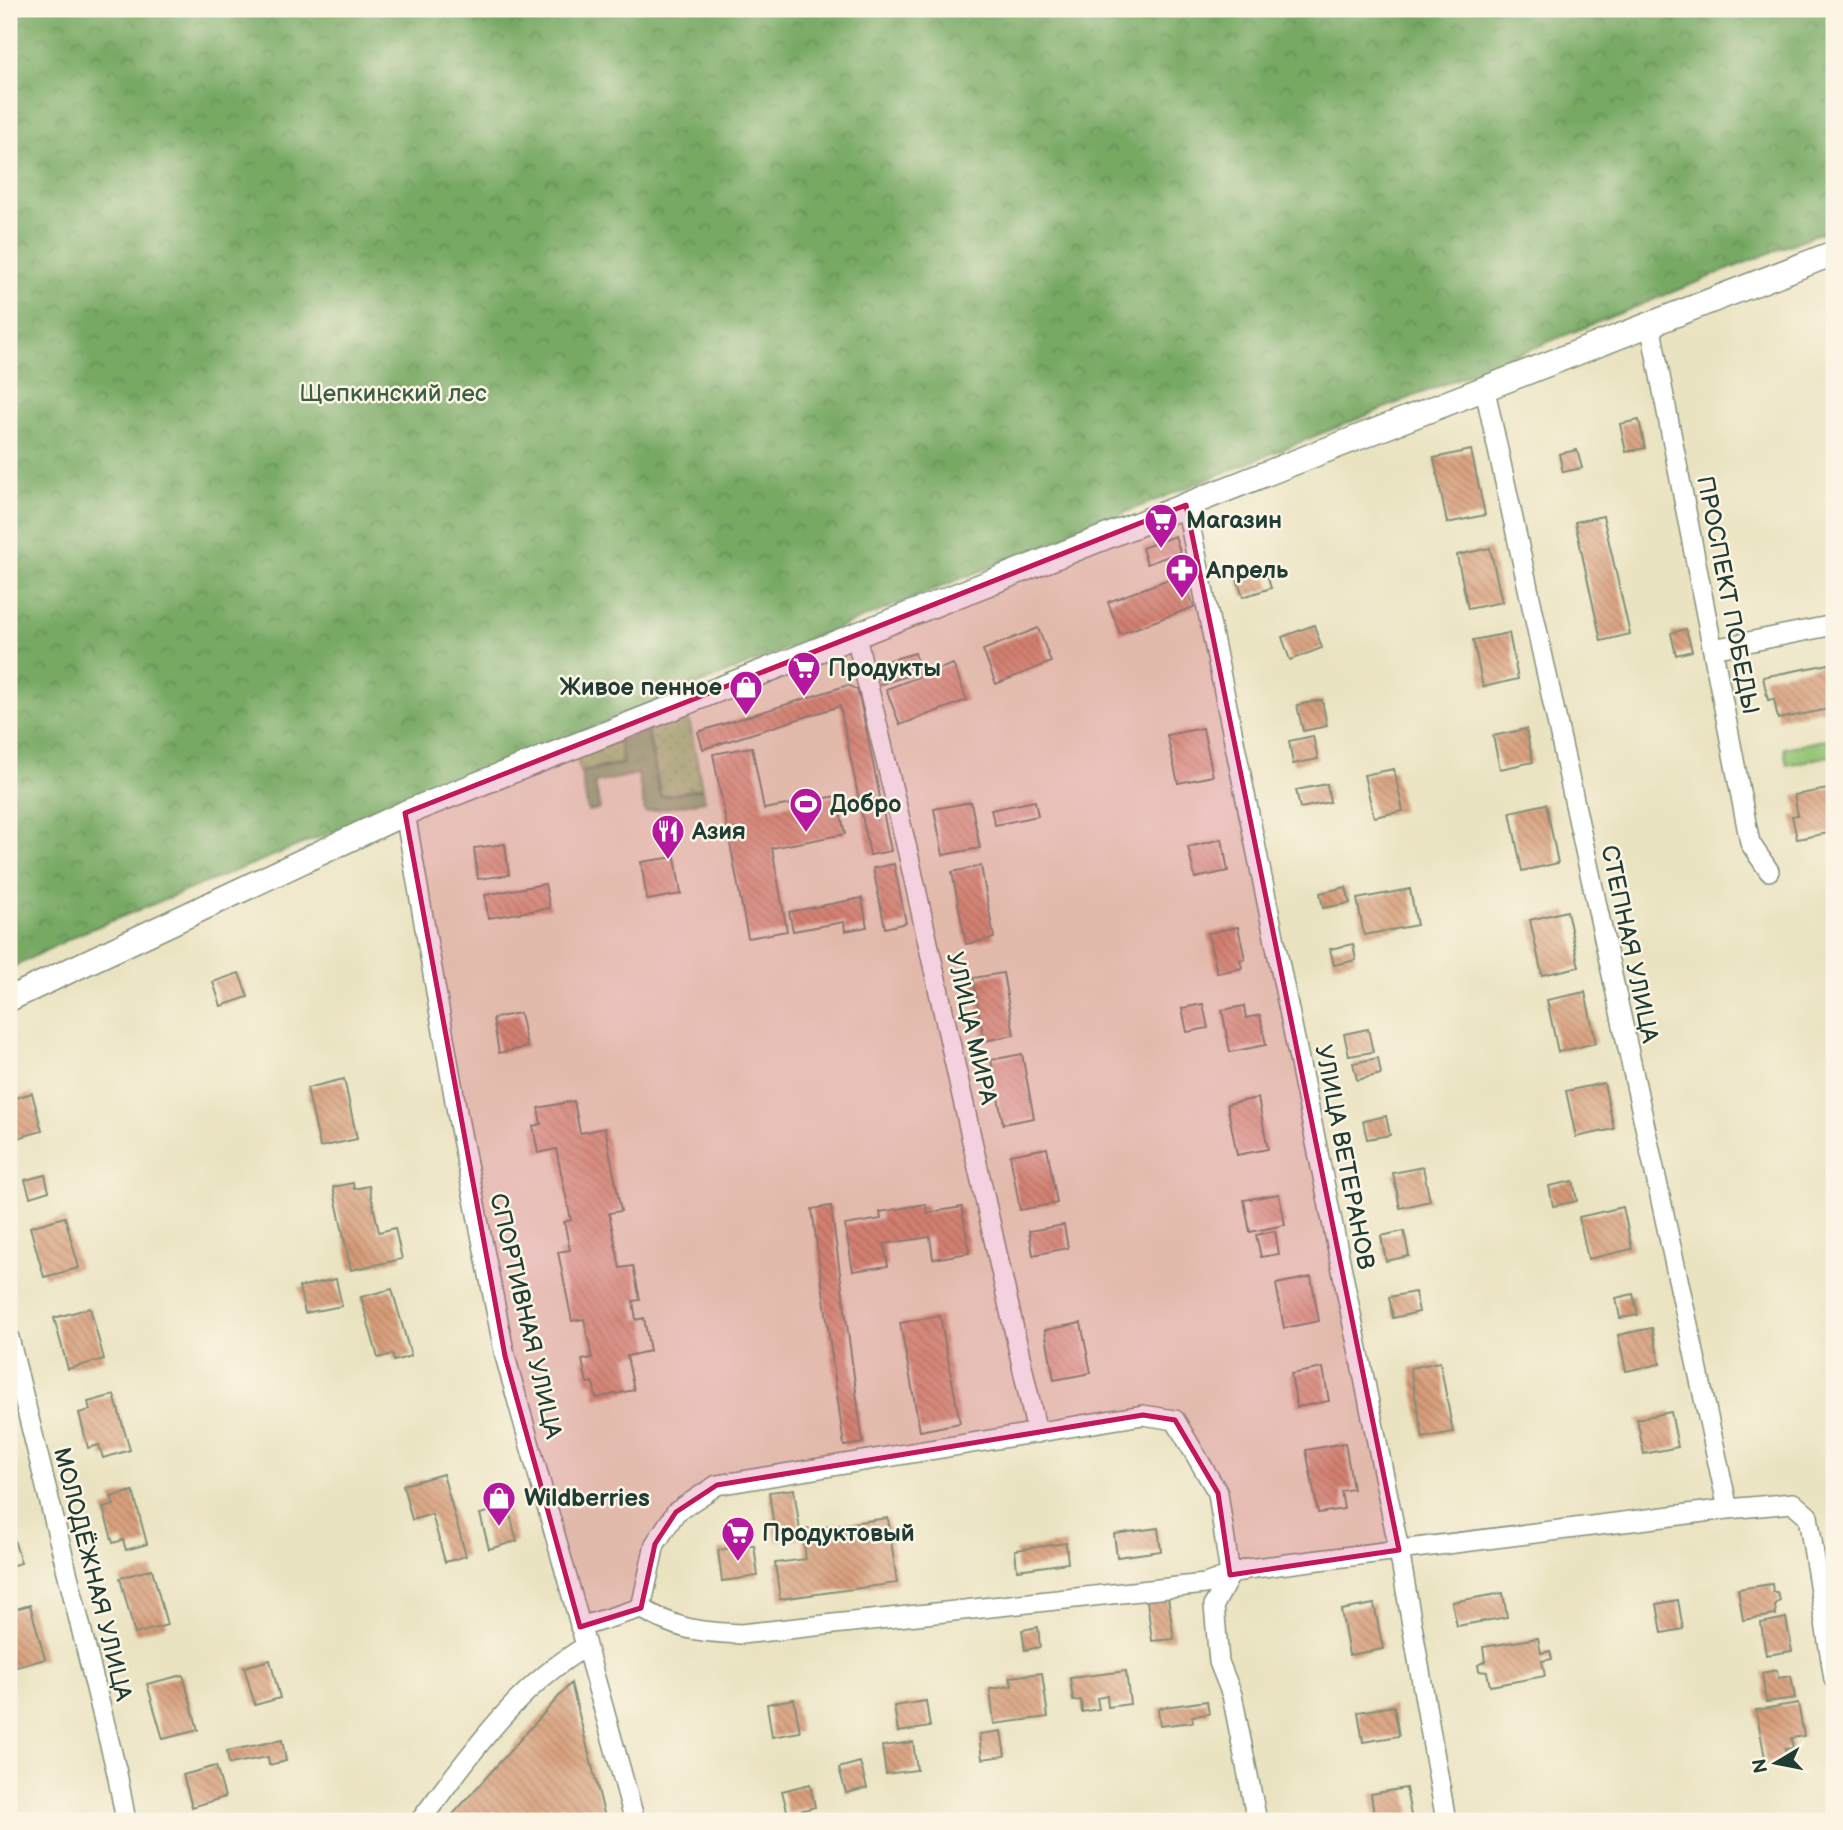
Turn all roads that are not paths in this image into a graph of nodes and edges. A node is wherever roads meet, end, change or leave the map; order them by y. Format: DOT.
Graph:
graph roads {
  1 [pos="1834,253"];
  2 [pos="1650,324"];
  3 [pos="1485,390"];
  4 [pos="1186,505"];
  5 [pos="1834,625"];
  6 [pos="856,636"];
  7 [pos="1713,649"];
  8 [pos="405,813"];
  9 [pos="1769,871"];
  10 [pos="9,999"];
  11 [pos="9,1338"];
  12 [pos="1037,1433"];
  13 [pos="1728,1509"];
  14 [pos="1399,1550"];
  15 [pos="1230,1575"];
  16 [pos="640,1608"];
  17 [pos="583,1637"];
  18 [pos="1834,1679"];
  19 [pos="126,1821"];
  20 [pos="420,1821"];
  21 [pos="635,1821"];
  22 [pos="1257,1821"];
  23 [pos="1446,1821"];
  1 -- 2 [label="main road"];
  2 -- 3 [label="main road"];
  2 -- 7 [label="street, ПРОСПЕКТ ПОБЕДЫ"];
  3 -- 4 [label="main road"];
  3 -- 13 [label="street, СТЕПНАЯ УЛИЦА"];
  4 -- 6 [label="main road"];
  4 -- 14 [label="street, УЛИЦА ВЕТЕРАНОВ"];
  5 -- 7 [label="street"];
  6 -- 8 [label="main road"];
  6 -- 12 [label="street, УЛИЦА МИРА"];
  7 -- 9 [label="street, ПРОСПЕКТ ПОБЕДЫ"];
  8 -- 10 [label="main road"];
  8 -- 17 [label="street, СПОРТИВНАЯ УЛИЦА"];
  11 -- 19 [label="street, МОЛОДЁЖНАЯ УЛИЦА"];
  12 -- 15 [label="street"];
  12 -- 16 [label="street"];
  13 -- 14 [label="street"];
  13 -- 18 [label="street"];
  14 -- 15 [label="street"];
  14 -- 23 [label="street, УЛИЦА ВЕТЕРАНОВ"];
  15 -- 16 [label="street"];
  15 -- 22 [label="street"];
  16 -- 17 [label="street"];
  17 -- 20 [label="street"];
  17 -- 21 [label="street, СПОРТИВНАЯ УЛИЦА"];
}
